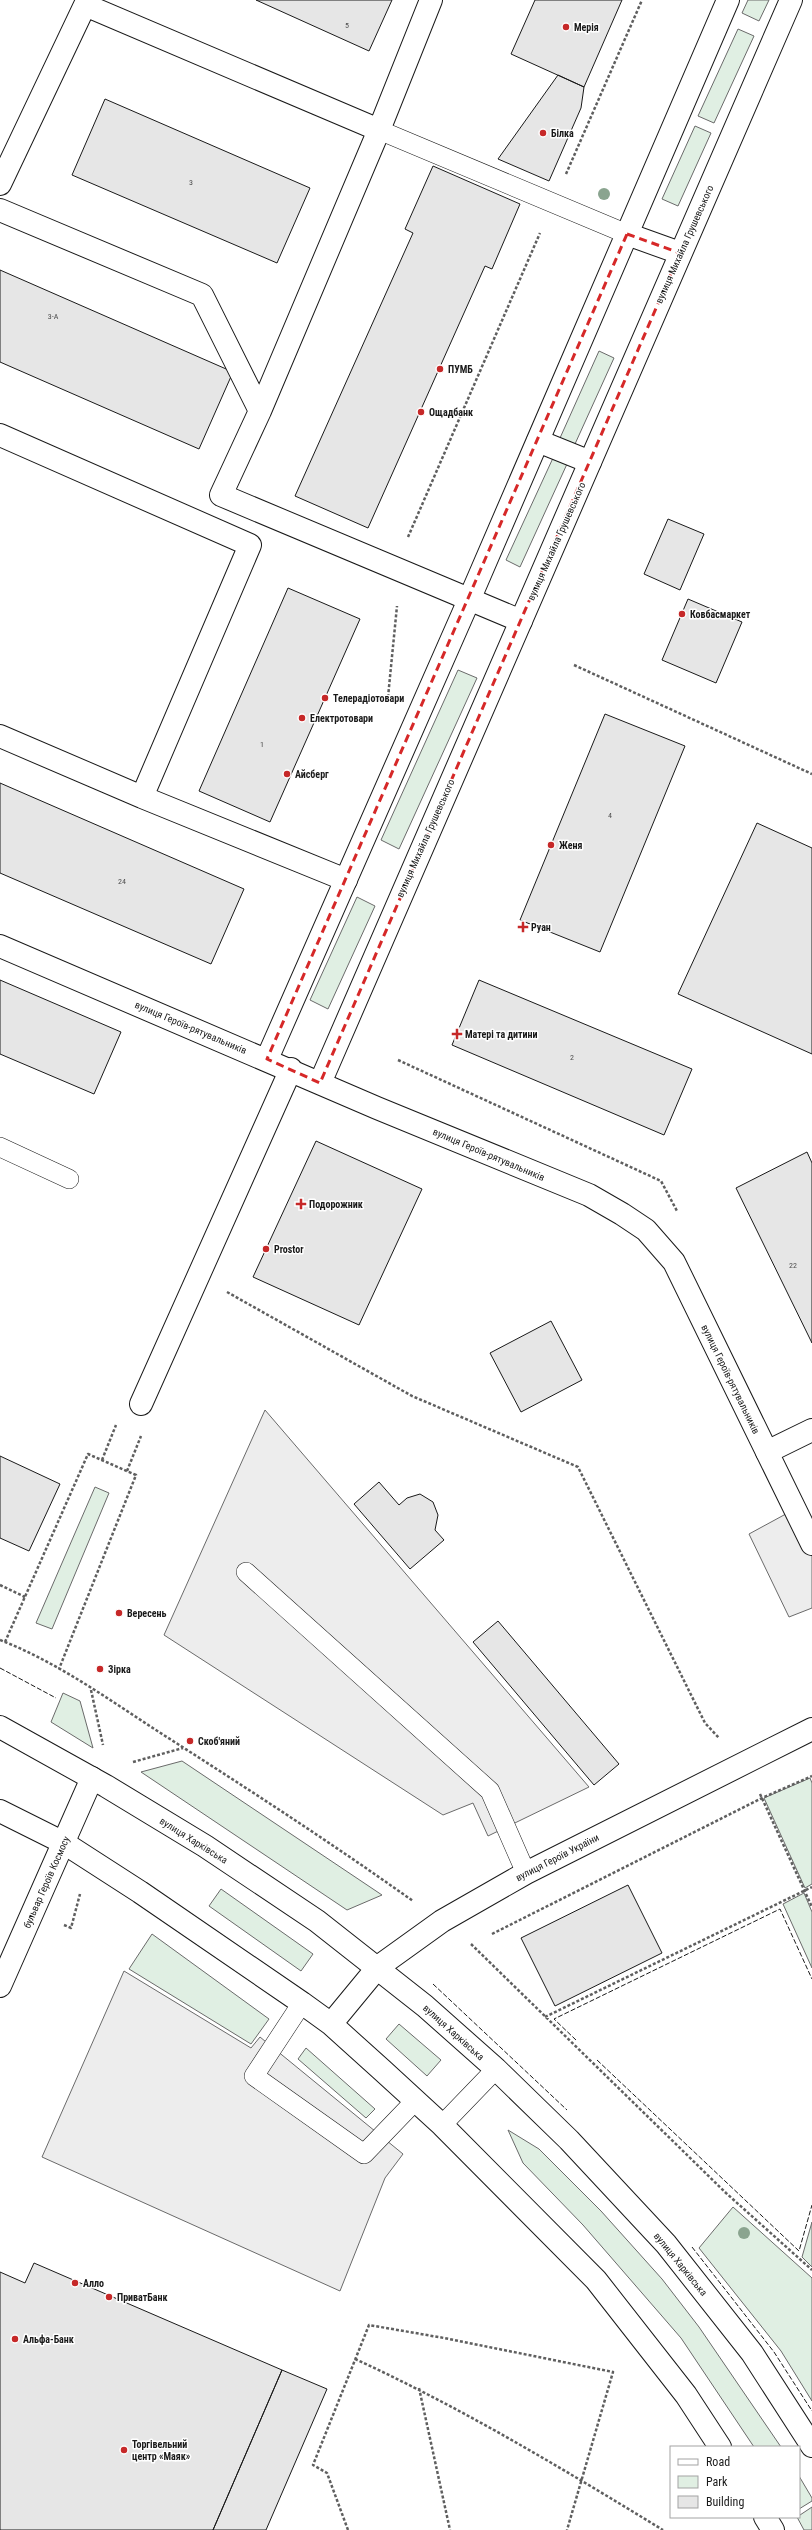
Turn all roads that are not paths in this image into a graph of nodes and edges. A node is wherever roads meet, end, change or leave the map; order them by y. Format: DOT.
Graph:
graph roads {
  1 [pos="431,0"];
  2 [pos="728,0"];
  3 [pos="791,0"];
  4 [pos="86,2"];
  5 [pos="379,130"];
  6 [pos="0,184"];
  7 [pos="0,210"];
  8 [pos="628,234"];
  9 [pos="680,253"];
  10 [pos="260,411"];
  11 [pos="0,434"];
  12 [pos="538,441"];
  13 [pos="590,462"];
  14 [pos="469,600"];
  15 [pos="521,621"];
  16 [pos="0,736"];
  17 [pos="142,797"];
  18 [pos="346,880"];
  19 [pos="0,946"];
  20 [pos="267,1059"];
  21 [pos="291,1069"];
  22 [pos="320,1083"];
  23 [pos="0,1147"];
  24 [pos="68,1179"];
  25 [pos="141,1404"];
  26 [pos="812,1430"];
  27 [pos="767,1452"];
  28 [pos="812,1544"];
  29 [pos="246,1572"];
  30 [pos="0,1727"];
  31 [pos="812,1729"];
  32 [pos="92,1778"];
  33 [pos="0,1811"];
  34 [pos="64,1844"];
  35 [pos="526,1873"];
  36 [pos="378,1967"];
  37 [pos="0,1986"];
  38 [pos="302,2003"];
  39 [pos="331,2024"];
  40 [pos="496,2069"];
  41 [pos="416,2100"];
  42 [pos="442,2125"];
  43 [pos="719,2446"];
  44 [pos="812,2446"];
  45 [pos="766,2518"];
  46 [pos="773,2530"];
  1 -- 5 [label="street"];
  2 -- 8 [label="street"];
  3 -- 9 [label="street, вулиця Михайла Грушевського"];
  4 -- 5 [label="street"];
  4 -- 6 [label="street"];
  5 -- 8 [label="lane"];
  5 -- 10 [label="street"];
  7 -- 10 [label="street"];
  8 -- 9 [label="street"];
  8 -- 12 [label="street"];
  9 -- 13 [label="street, вулиця Михайла Грушевського"];
  10 -- 14 [label="street"];
  11 -- 17 [label="street"];
  12 -- 13 [label="street"];
  12 -- 14 [label="street"];
  13 -- 15 [label="street, вулиця Михайла Грушевського"];
  14 -- 15 [label="street"];
  14 -- 18 [label="street"];
  15 -- 22 [label="street, вулиця Михайла Грушевського"];
  16 -- 17 [label="street"];
  17 -- 18 [label="street"];
  18 -- 20 [label="street"];
  19 -- 20 [label="street, вулиця Героїв-рятувальників"];
  20 -- 21 [label="street, вулиця Героїв-рятувальників"];
  21 -- 22 [label="street, вулиця Героїв-рятувальників"];
  21 -- 25 [label="street"];
  22 -- 27 [label="street, вулиця Героїв-рятувальників"];
  23 -- 24 [label="lane"];
  26 -- 27 [label="street"];
  27 -- 28 [label="street, вулиця Героїв-рятувальників"];
  29 -- 35 [label="lane"];
  30 -- 32 [label="street, вулиця Харківська"];
  31 -- 35 [label="street, вулиця Героїв України"];
  32 -- 34 [label="street, бульвар Героїв Космосу"];
  32 -- 36 [label="street, вулиця Харківська"];
  33 -- 34 [label="street"];
  34 -- 37 [label="street, бульвар Героїв Космосу"];
  34 -- 38 [label="street"];
  35 -- 36 [label="street, вулиця Героїв України"];
  36 -- 39 [label="street, вулиця Героїв України"];
  36 -- 40 [label="street, вулиця Харківська"];
  38 -- 39 [label="street"];
  38 -- 41 [label="lane"];
  39 -- 41 [label="street"];
  40 -- 42 [label="lane"];
  40 -- 44 [label="street, вулиця Харківська"];
  41 -- 42 [label="street"];
  42 -- 43 [label="street"];
  45 -- 46 [label="street"];
}
